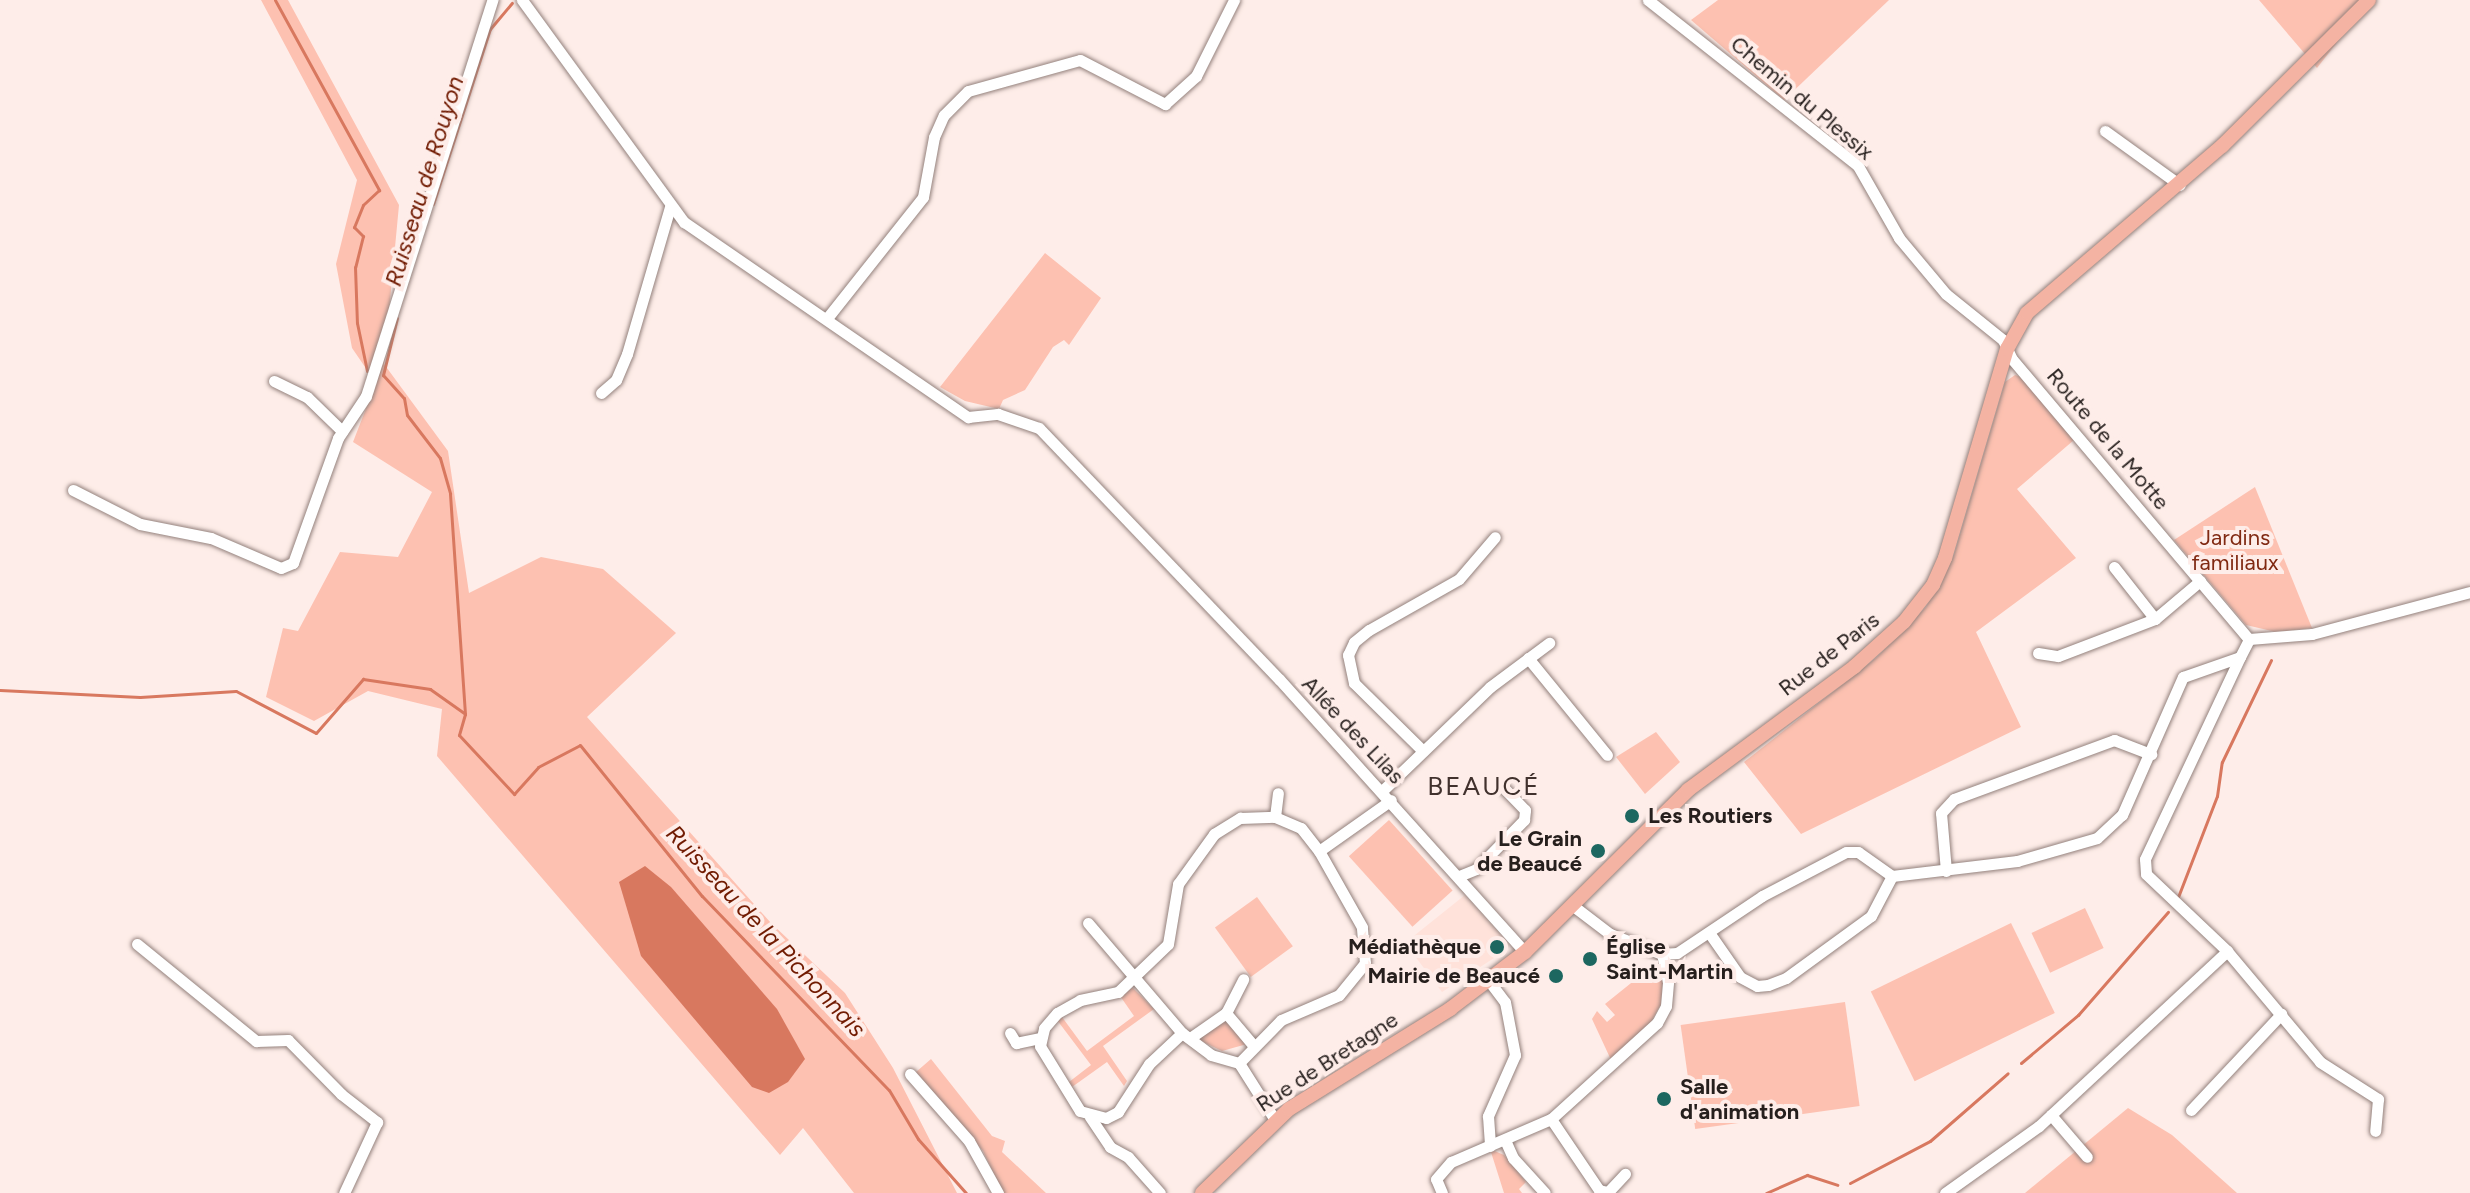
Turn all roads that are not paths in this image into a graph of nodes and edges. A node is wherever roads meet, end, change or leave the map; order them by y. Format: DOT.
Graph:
graph roads {
  1 [pos="492,0"];
  2 [pos="522,0"];
  3 [pos="1234,0"];
  4 [pos="1648,0"];
  5 [pos="2369,0"];
  6 [pos="2105,131"];
  7 [pos="2180,185"];
  8 [pos="670,207"];
  9 [pos="828,317"];
  10 [pos="2007,349"];
  11 [pos="274,381"];
  12 [pos="601,393"];
  13 [pos="342,431"];
  14 [pos="73,490"];
  15 [pos="1495,537"];
  16 [pos="2114,567"];
  17 [pos="2200,581"];
  18 [pos="2470,592"];
  19 [pos="2155,619"];
  20 [pos="2249,639"];
  21 [pos="1549,643"];
  22 [pos="2038,653"];
  23 [pos="2240,657"];
  24 [pos="1528,658"];
  25 [pos="1423,751"];
  26 [pos="2151,754"];
  27 [pos="1607,755"];
  28 [pos="1504,788"];
  29 [pos="1278,793"];
  30 [pos="1386,796"];
  31 [pos="1275,817"];
  32 [pos="1319,851"];
  33 [pos="1946,871"];
  34 [pos="1459,876"];
  35 [pos="1892,876"];
  36 [pos="1572,905"];
  37 [pos="1088,923"];
  38 [pos="1710,934"];
  39 [pos="137,944"];
  40 [pos="2227,951"];
  41 [pos="1525,952"];
  42 [pos="1662,954"];
  43 [pos="1135,979"];
  44 [pos="1243,979"];
  45 [pos="1489,981"];
  46 [pos="1226,1013"];
  47 [pos="2281,1014"];
  48 [pos="1010,1033"];
  49 [pos="1186,1036"];
  50 [pos="1040,1038"];
  51 [pos="1253,1045"];
  52 [pos="1239,1063"];
  53 [pos="910,1074"];
  54 [pos="2191,1110"];
  55 [pos="2051,1115"];
  56 [pos="1090,1117"];
  57 [pos="1551,1119"];
  58 [pos="1275,1120"];
  59 [pos="2375,1131"];
  60 [pos="1505,1140"];
  61 [pos="1490,1146"];
  62 [pos="2087,1157"];
  63 [pos="1625,1174"];
  64 [pos="343,1193"];
  65 [pos="998,1193"];
  66 [pos="1160,1193"];
  67 [pos="1202,1193"];
  68 [pos="1442,1193"];
  69 [pos="1545,1193"];
  70 [pos="1945,1193"];
  1 -- 13 [label="street"];
  2 -- 8 [label="street, Allée des Lilas"];
  3 -- 9 [label="street"];
  4 -- 10 [label="street, Chemin du Plessix"];
  5 -- 7 [label="main road, Rue de Paris"];
  6 -- 7 [label="street"];
  7 -- 10 [label="main road, Rue de Paris"];
  8 -- 9 [label="street, Allée des Lilas"];
  8 -- 12 [label="street"];
  9 -- 30 [label="street, Allée des Lilas"];
  10 -- 17 [label="street, Route de la Motte"];
  10 -- 36 [label="main road, Rue de Paris"];
  11 -- 13 [label="street"];
  13 -- 14 [label="street"];
  15 -- 25 [label="street"];
  16 -- 19 [label="street"];
  17 -- 19 [label="street"];
  17 -- 20 [label="street, Route de la Motte"];
  18 -- 20 [label="street"];
  19 -- 22 [label="street"];
  20 -- 23 [label="street"];
  21 -- 24 [label="street"];
  23 -- 26 [label="street"];
  23 -- 40 [label="street"];
  24 -- 25 [label="street"];
  24 -- 27 [label="street"];
  25 -- 30 [label="street"];
  26 -- 33 [label="street"];
  26 -- 33 [label="street"];
  28 -- 34 [label="street"];
  29 -- 31 [label="street"];
  30 -- 32 [label="street"];
  30 -- 34 [label="street, Allée des Lilas"];
  31 -- 32 [label="street"];
  31 -- 43 [label="street"];
  32 -- 51 [label="street"];
  33 -- 35 [label="street"];
  34 -- 41 [label="street, Allée des Lilas"];
  35 -- 38 [label="street"];
  35 -- 38 [label="street"];
  36 -- 41 [label="main road, Rue de Paris"];
  36 -- 42 [label="street"];
  37 -- 43 [label="street"];
  38 -- 42 [label="street"];
  39 -- 64 [label="street"];
  40 -- 47 [label="street"];
  40 -- 55 [label="street"];
  41 -- 45 [label="main road, Rue de Bretagne"];
  42 -- 57 [label="street"];
  43 -- 49 [label="street"];
  43 -- 50 [label="street"];
  44 -- 46 [label="street"];
  45 -- 58 [label="main road, Rue de Bretagne"];
  45 -- 61 [label="street"];
  46 -- 49 [label="street"];
  46 -- 51 [label="street"];
  47 -- 54 [label="street"];
  47 -- 59 [label="street"];
  48 -- 50 [label="street"];
  49 -- 52 [label="street"];
  49 -- 56 [label="street"];
  50 -- 56 [label="street"];
  51 -- 52 [label="street"];
  52 -- 58 [label="street"];
  53 -- 65 [label="street"];
  55 -- 62 [label="street"];
  55 -- 70 [label="street"];
  56 -- 66 [label="street"];
  57 -- 60 [label="street"];
  57 -- 63 [label="street"];
  58 -- 67 [label="main road, Rue de Bretagne"];
  60 -- 61 [label="street"];
  60 -- 69 [label="street"];
  61 -- 68 [label="street"];
}
